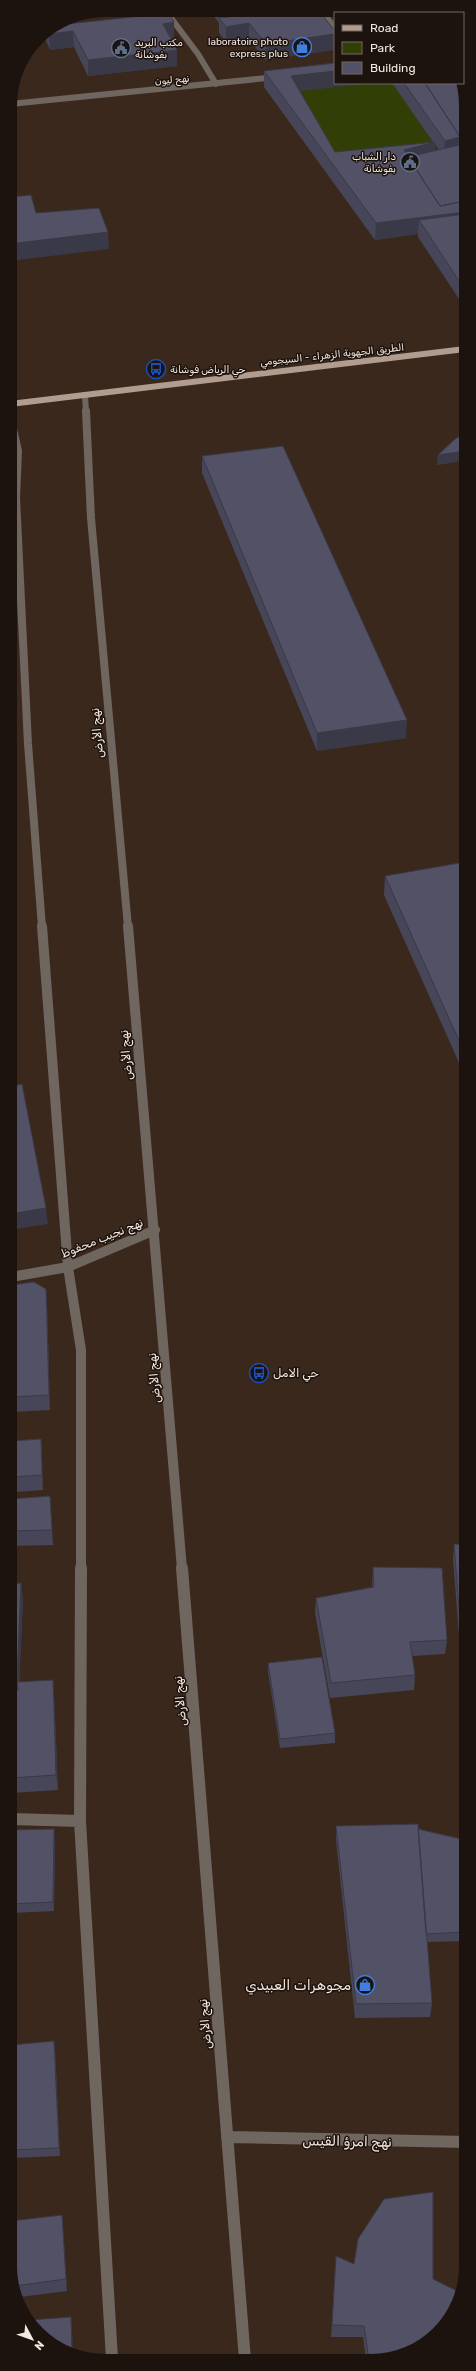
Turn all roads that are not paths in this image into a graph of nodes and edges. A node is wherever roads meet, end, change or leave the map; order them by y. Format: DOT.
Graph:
graph roads {
  1 [pos="170,17"];
  2 [pos="327,17"];
  3 [pos="334,27"];
  4 [pos="287,76"];
  5 [pos="216,84"];
  6 [pos="17,103"];
  7 [pos="459,350"];
  8 [pos="85,395"];
  9 [pos="17,403"];
  10 [pos="17,447"];
  11 [pos="17,461"];
  12 [pos="17,564"];
  13 [pos="155,1230"];
  14 [pos="68,1267"];
  15 [pos="17,1276"];
  16 [pos="17,1819"];
  17 [pos="80,1821"];
  18 [pos="227,2137"];
  19 [pos="459,2142"];
  20 [pos="112,2354"];
  21 [pos="245,2354"];
  1 -- 5 [label="street"];
  2 -- 3 [label="street"];
  4 -- 5 [label="street, نهح ليون"];
  5 -- 6 [label="street, نهح ليون"];
  7 -- 8 [label="main road, الطريق الجهوية الزهراء - السيجومي"];
  8 -- 9 [label="main road, الطريق الجهوية الزهراء - السيجومي"];
  8 -- 13 [label="street, نهج الأرض"];
  10 -- 11 [label="street"];
  12 -- 14 [label="street"];
  13 -- 14 [label="street, نهج نجيب محفوظ"];
  13 -- 18 [label="street, نهج الأرض"];
  14 -- 15 [label="street, نهج نجيب محفوظ"];
  14 -- 17 [label="street"];
  16 -- 17 [label="street"];
  17 -- 20 [label="street"];
  18 -- 19 [label="street, نهج امرؤ القيس"];
  18 -- 21 [label="street, نهج الأرض"];
}
